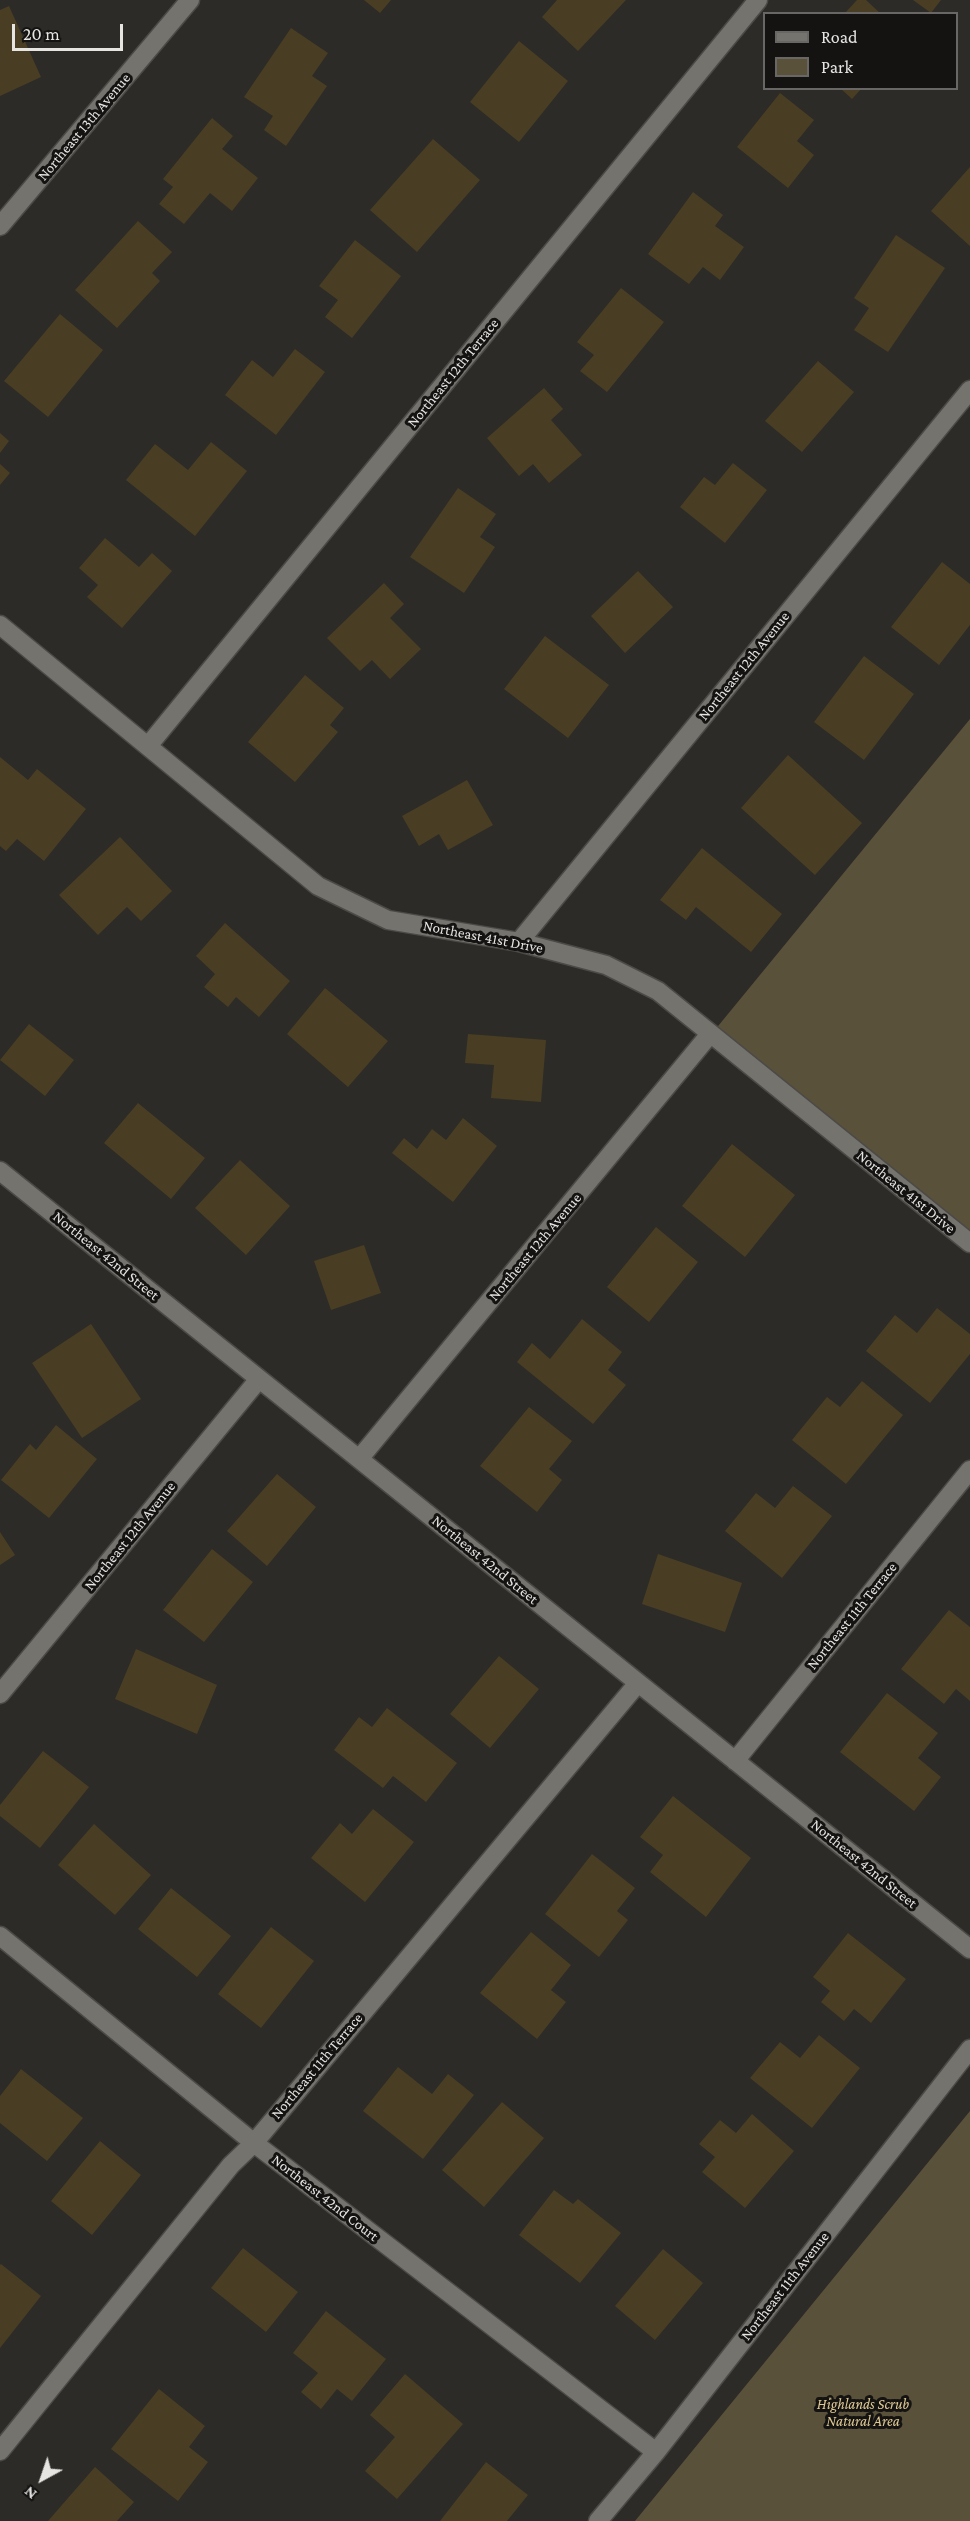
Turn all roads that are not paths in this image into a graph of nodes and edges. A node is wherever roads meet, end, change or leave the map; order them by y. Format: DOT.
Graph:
graph roads {
  1 [pos="190,0"];
  2 [pos="758,0"];
  3 [pos="0,226"];
  4 [pos="970,390"];
  5 [pos="0,625"];
  6 [pos="148,746"];
  7 [pos="519,942"];
  8 [pos="710,1034"];
  9 [pos="0,1171"];
  10 [pos="970,1243"];
  11 [pos="259,1379"];
  12 [pos="359,1459"];
  13 [pos="970,1470"];
  14 [pos="638,1683"];
  15 [pos="0,1694"];
  16 [pos="735,1761"];
  17 [pos="0,1936"];
  18 [pos="970,1949"];
  19 [pos="970,2049"];
  20 [pos="254,2143"];
  21 [pos="0,2451"];
  22 [pos="656,2452"];
  23 [pos="598,2521"];
  1 -- 3 [label="street, Northeast 13th Avenue"];
  2 -- 6 [label="street, Northeast 12th Terrace"];
  4 -- 7 [label="street, Northeast 12th Avenue"];
  5 -- 6 [label="street, Northeast 41st Drive"];
  6 -- 7 [label="street, Northeast 41st Drive"];
  7 -- 8 [label="street, Northeast 41st Drive"];
  8 -- 10 [label="street, Northeast 41st Drive"];
  8 -- 12 [label="street, Northeast 12th Avenue"];
  9 -- 11 [label="street, Northeast 42nd Street"];
  11 -- 12 [label="street, Northeast 42nd Street"];
  11 -- 15 [label="street, Northeast 12th Avenue"];
  12 -- 14 [label="street, Northeast 42nd Street"];
  13 -- 16 [label="street, Northeast 11th Terrace"];
  14 -- 16 [label="street, Northeast 42nd Street"];
  14 -- 20 [label="street, Northeast 11th Terrace"];
  16 -- 18 [label="street, Northeast 42nd Street"];
  17 -- 20 [label="street, Northeast 42nd Court"];
  19 -- 22 [label="street, Northeast 11th Avenue"];
  20 -- 21 [label="street, Northeast 11th Terrace"];
  20 -- 22 [label="street, Northeast 42nd Court"];
  22 -- 23 [label="street, Northeast 11th Avenue"];
}
